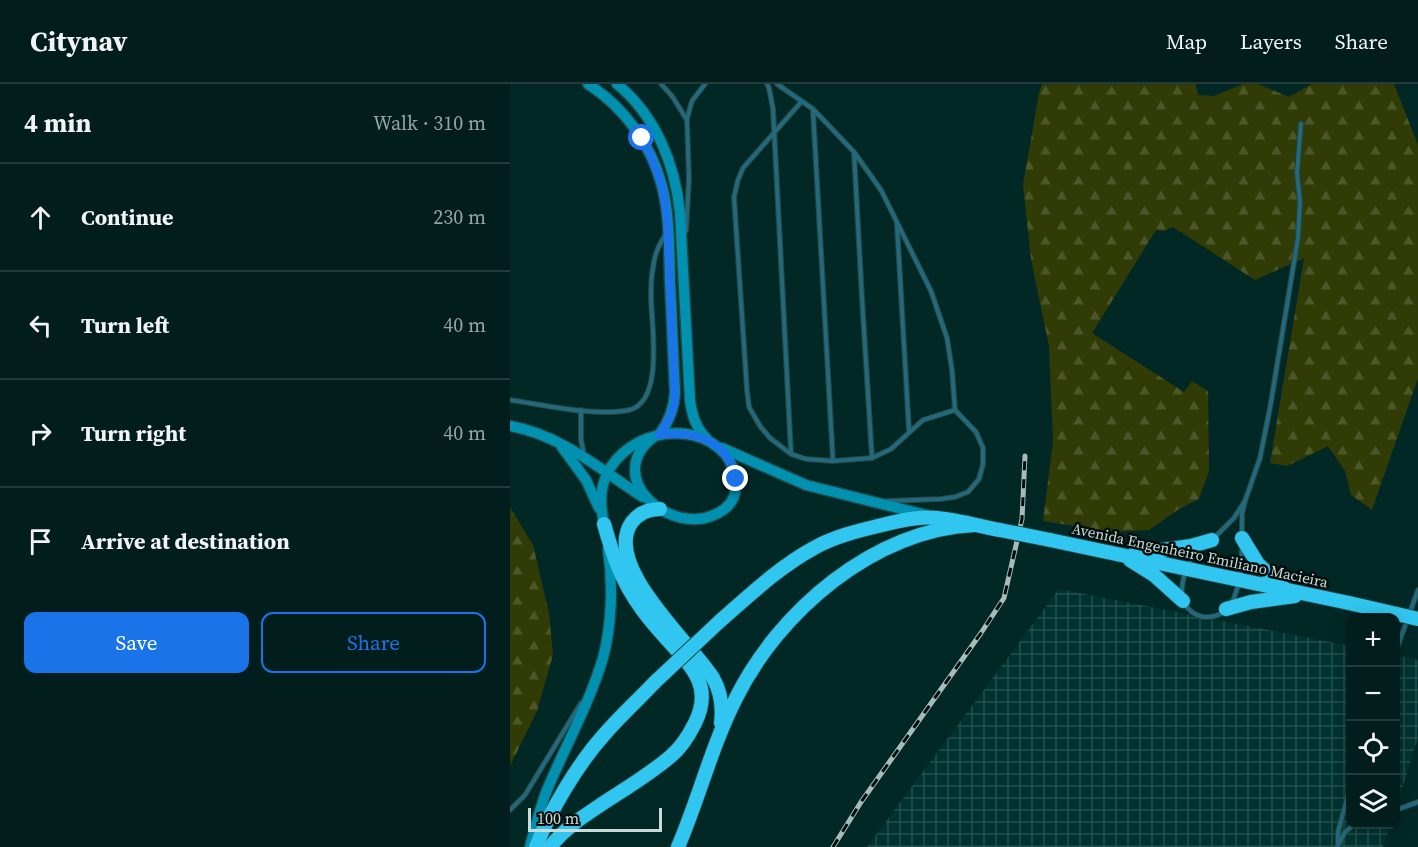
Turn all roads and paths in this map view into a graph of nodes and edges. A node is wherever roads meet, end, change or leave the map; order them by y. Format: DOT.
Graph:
graph roads {
  1 [pos="588,84"];
  2 [pos="617,84"];
  3 [pos="661,84"];
  4 [pos="705,84"];
  5 [pos="767,84"];
  6 [pos="777,84"];
  7 [pos="802,101"];
  8 [pos="813,109"];
  9 [pos="687,120"];
  10 [pos="1301,124"];
  11 [pos="774,134"];
  12 [pos="854,152"];
  13 [pos="897,222"];
  14 [pos="668,231"];
  15 [pos="683,264"];
  16 [pos="510,400"];
  17 [pos="581,410"];
  18 [pos="955,410"];
  19 [pos="510,426"];
  20 [pos="909,431"];
  21 [pos="657,436"];
  22 [pos="558,442"];
  23 [pos="714,444"];
  24 [pos="791,454"];
  25 [pos="585,458"];
  26 [pos="872,458"];
  27 [pos="833,461"];
  28 [pos="607,474"];
  29 [pos="648,500"];
  30 [pos="1245,501"];
  31 [pos="874,502"];
  32 [pos="660,509"];
  33 [pos="938,518"];
  34 [pos="604,524"];
  35 [pos="975,525"];
  36 [pos="1242,538"];
  37 [pos="1212,540"];
  38 [pos="1123,555"];
  39 [pos="1187,569"];
  40 [pos="1239,580"];
  41 [pos="1285,590"];
  42 [pos="1418,590"];
  43 [pos="1305,594"];
  44 [pos="1183,601"];
  45 [pos="1227,609"];
  46 [pos="1418,619"];
  47 [pos="1400,638"];
  48 [pos="593,685"];
  49 [pos="720,734"];
  50 [pos="1418,802"];
  51 [pos="1346,803"];
  52 [pos="1400,808"];
  53 [pos="510,810"];
  54 [pos="1349,829"];
  55 [pos="1337,845"];
  56 [pos="530,847"];
  57 [pos="536,847"];
  58 [pos="550,847"];
  59 [pos="678,847"];
  1 -- 14 [label="street"];
  2 -- 15 [label="street"];
  3 -- 9 [label="lane"];
  4 -- 9 [label="lane"];
  5 -- 11 [label="lane"];
  6 -- 7 [label="lane"];
  7 -- 8 [label="lane"];
  7 -- 11 [label="lane"];
  8 -- 12 [label="lane"];
  8 -- 27 [label="lane"];
  9 -- 15 [label="lane"];
  10 -- 30 [label="lane"];
  11 -- 24 [label="lane"];
  11 -- 24 [label="lane"];
  12 -- 13 [label="lane"];
  12 -- 26 [label="lane"];
  13 -- 18 [label="lane"];
  13 -- 20 [label="lane"];
  14 -- 17 [label="lane"];
  14 -- 21 [label="street"];
  15 -- 23 [label="street"];
  16 -- 17 [label="lane"];
  17 -- 25 [label="lane"];
  18 -- 20 [label="lane"];
  18 -- 31 [label="lane"];
  19 -- 22 [label="street"];
  20 -- 26 [label="lane"];
  21 -- 23 [label="street"];
  21 -- 28 [label="street"];
  21 -- 29 [label="street"];
  22 -- 25 [label="street"];
  22 -- 34 [label="street"];
  23 -- 31 [label="street"];
  23 -- 32 [label="street"];
  24 -- 27 [label="lane"];
  25 -- 28 [label="street"];
  26 -- 27 [label="lane"];
  28 -- 29 [label="street"];
  28 -- 34 [label="street"];
  29 -- 32 [label="street"];
  30 -- 36 [label="lane"];
  30 -- 37 [label="lane"];
  31 -- 33 [label="street"];
  32 -- 49 [label="highway"];
  33 -- 35 [label="highway, Avenida Engenheiro Emiliano Macieira"];
  33 -- 57 [label="highway, Avenida Engenheiro Emiliano Macieira, bridge"];
  34 -- 48 [label="street"];
  34 -- 58 [label="highway"];
  35 -- 38 [label="highway, Avenida Engenheiro Emiliano Macieira, bridge"];
  35 -- 49 [label="highway, Avenida Engenheiro Emiliano Macieira"];
  36 -- 40 [label="lane"];
  36 -- 41 [label="highway"];
  37 -- 38 [label="highway"];
  37 -- 39 [label="lane"];
  38 -- 39 [label="highway, Avenida Engenheiro Emiliano Macieira"];
  38 -- 44 [label="highway"];
  39 -- 40 [label="highway, Avenida Engenheiro Emiliano Macieira"];
  39 -- 44 [label="lane"];
  40 -- 41 [label="highway, Avenida Engenheiro Emiliano Macieira"];
  40 -- 45 [label="lane"];
  41 -- 43 [label="highway, Avenida Engenheiro Emiliano Macieira"];
  42 -- 47 [label="lane"];
  43 -- 45 [label="highway"];
  43 -- 46 [label="highway, Avenida Engenheiro Emiliano Macieira, bridge"];
  44 -- 45 [label="lane"];
  48 -- 53 [label="lane"];
  48 -- 56 [label="street"];
  49 -- 59 [label="highway, Avenida Engenheiro Emiliano Macieira"];
  50 -- 52 [label="lane"];
  51 -- 55 [label="lane"];
  54 -- 55 [label="lane"];
}
